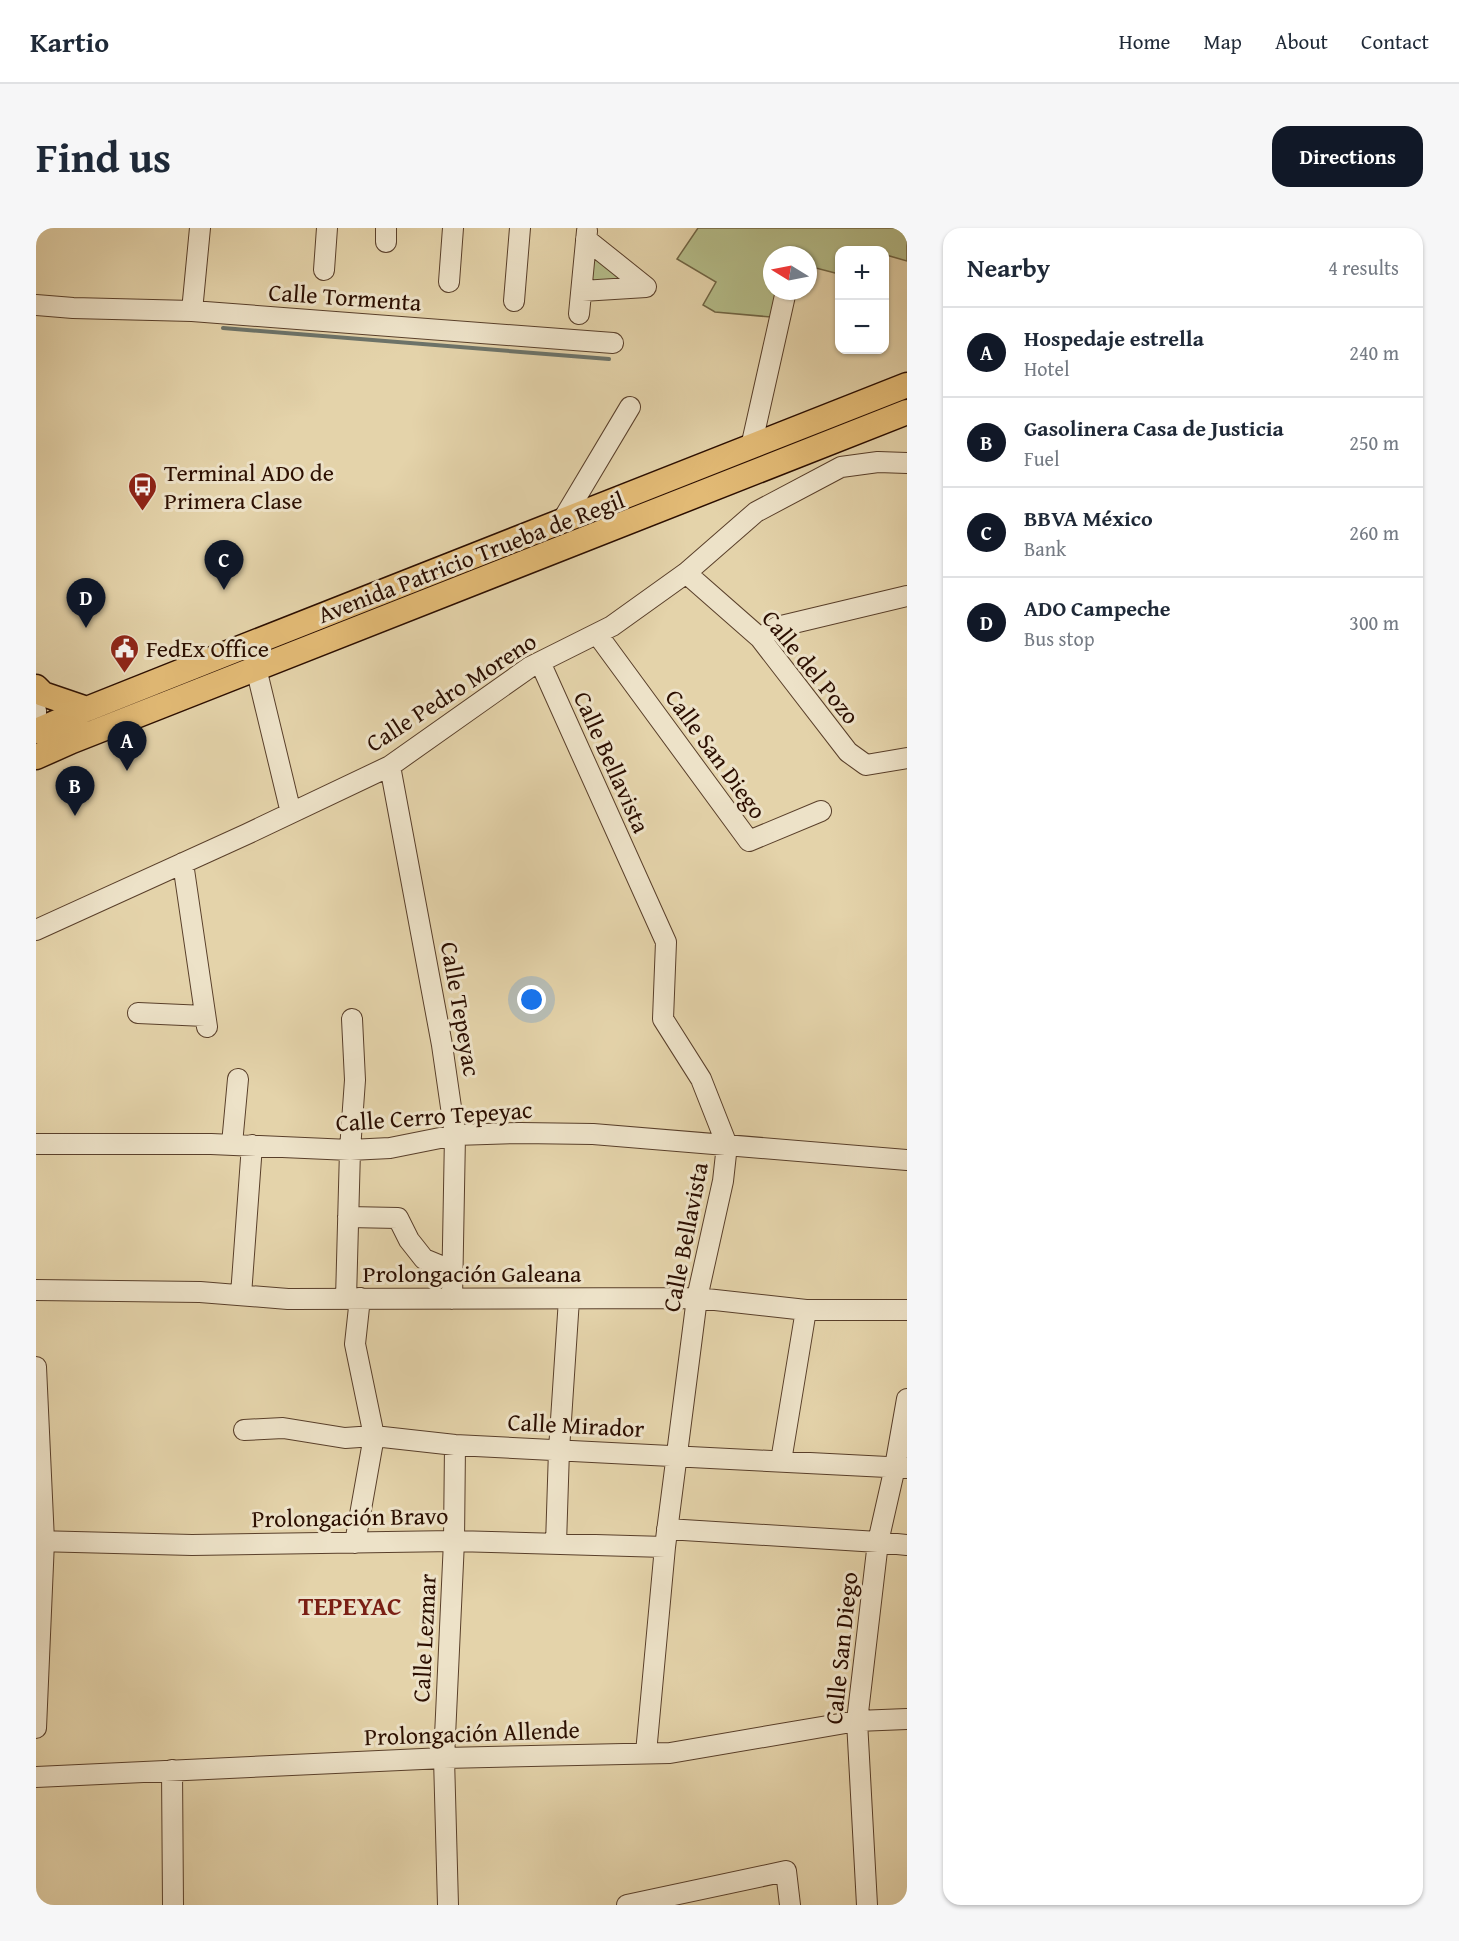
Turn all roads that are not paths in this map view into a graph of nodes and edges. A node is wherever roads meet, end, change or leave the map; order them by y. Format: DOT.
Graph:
graph roads {
  1 [pos="200,228"];
  2 [pos="327,228"];
  3 [pos="453,228"];
  4 [pos="520,228"];
  5 [pos="587,233"];
  6 [pos="324,270"];
  7 [pos="449,282"];
  8 [pos="582,291"];
  9 [pos="784,300"];
  10 [pos="513,301"];
  11 [pos="36,305"];
  12 [pos="73,308"];
  13 [pos="192,311"];
  14 [pos="579,315"];
  15 [pos="36,318"];
  16 [pos="613,343"];
  17 [pos="906,384"];
  18 [pos="630,407"];
  19 [pos="907,412"];
  20 [pos="826,444"];
  21 [pos="752,447"];
  22 [pos="907,463"];
  23 [pos="842,467"];
  24 [pos="562,521"];
  25 [pos="686,573"];
  26 [pos="907,596"];
  27 [pos="597,634"];
  28 [pos="760,638"];
  29 [pos="540,662"];
  30 [pos="256,669"];
  31 [pos="36,687"];
  32 [pos="87,709"];
  33 [pos="36,710"];
  34 [pos="36,715"];
  35 [pos="36,731"];
  36 [pos="36,737"];
  37 [pos="72,741"];
  38 [pos="36,757"];
  39 [pos="907,758"];
  40 [pos="390,766"];
  41 [pos="821,811"];
  42 [pos="291,813"];
  43 [pos="183,863"];
  44 [pos="36,930"];
  45 [pos="138,1013"];
  46 [pos="352,1019"];
  47 [pos="238,1079"];
  48 [pos="455,1135"];
  49 [pos="36,1144"];
  50 [pos="232,1144"];
  51 [pos="252,1145"];
  52 [pos="727,1145"];
  53 [pos="350,1150"];
  54 [pos="907,1160"];
  55 [pos="348,1217"];
  56 [pos="453,1271"];
  57 [pos="36,1290"];
  58 [pos="241,1295"];
  59 [pos="353,1298"];
  60 [pos="697,1298"];
  61 [pos="452,1299"];
  62 [pos="569,1299"];
  63 [pos="806,1310"];
  64 [pos="907,1310"];
  65 [pos="36,1367"];
  66 [pos="907,1399"];
  67 [pos="244,1430"];
  68 [pos="374,1436"];
  69 [pos="455,1445"];
  70 [pos="559,1450"];
  71 [pos="678,1455"];
  72 [pos="781,1461"];
  73 [pos="901,1467"];
  74 [pos="666,1538"];
  75 [pos="40,1541"];
  76 [pos="454,1541"];
  77 [pos="878,1542"];
  78 [pos="355,1543"];
  79 [pos="556,1544"];
  80 [pos="907,1545"];
  81 [pos="38,1652"];
  82 [pos="907,1719"];
  83 [pos="857,1721"];
  84 [pos="36,1728"];
  85 [pos="646,1753"];
  86 [pos="444,1758"];
  87 [pos="172,1770"];
  88 [pos="36,1777"];
  89 [pos="173,1905"];
  90 [pos="448,1905"];
  91 [pos="627,1905"];
  92 [pos="790,1905"];
  93 [pos="867,1905"];
  1 -- 13 [label="street"];
  2 -- 6 [label="street"];
  3 -- 7 [label="street"];
  4 -- 10 [label="street"];
  5 -- 8 [label="street"];
  5 -- 8 [label="street"];
  8 -- 14 [label="street"];
  9 -- 21 [label="street"];
  11 -- 12 [label="street, Calle Tormenta"];
  12 -- 13 [label="street, Calle Tormenta"];
  12 -- 15 [label="street, Calle Tormenta"];
  13 -- 16 [label="street, Calle Tormenta"];
  17 -- 21 [label="main road, Avenida Patricio Trueba de Regil"];
  18 -- 24 [label="street"];
  19 -- 20 [label="main road, Avenida Patricio Trueba de Regil"];
  20 -- 23 [label="street"];
  20 -- 30 [label="main road, Avenida Patricio Trueba de Regil"];
  21 -- 24 [label="main road, Avenida Patricio Trueba de Regil"];
  22 -- 23 [label="street, Calle Pedro Moreno"];
  23 -- 25 [label="street, Calle Pedro Moreno"];
  24 -- 32 [label="main road, Avenida Patricio Trueba de Regil"];
  25 -- 27 [label="street, Calle Pedro Moreno"];
  25 -- 28 [label="street, Calle del Pozo"];
  26 -- 28 [label="street"];
  27 -- 29 [label="street, Calle Pedro Moreno"];
  27 -- 41 [label="street, Calle San Diego"];
  28 -- 39 [label="street, Calle del Pozo"];
  29 -- 40 [label="street, Calle Pedro Moreno"];
  29 -- 52 [label="street, Calle Bellavista"];
  30 -- 37 [label="main road, Avenida Patricio Trueba de Regil"];
  30 -- 42 [label="street"];
  31 -- 32 [label="main road"];
  32 -- 35 [label="main road, Avenida Patricio Trueba de Regil"];
  33 -- 34 [label="street"];
  36 -- 37 [label="main road"];
  37 -- 38 [label="main road, Avenida Patricio Trueba de Regil"];
  40 -- 42 [label="street, Calle Pedro Moreno"];
  40 -- 48 [label="street, Calle Tepeyac"];
  42 -- 43 [label="street, Calle Pedro Moreno"];
  43 -- 44 [label="street, Calle Pedro Moreno"];
  43 -- 45 [label="street"];
  46 -- 53 [label="street"];
  47 -- 50 [label="street"];
  48 -- 52 [label="street, Calle Cerro Tepeyac"];
  48 -- 53 [label="street, Calle Cerro Tepeyac"];
  48 -- 56 [label="street, Calle Tepeyac"];
  49 -- 50 [label="street, Calle Cerro Tepeyac"];
  50 -- 51 [label="street, Calle Cerro Tepeyac"];
  51 -- 53 [label="street, Calle Cerro Tepeyac"];
  51 -- 58 [label="street"];
  52 -- 54 [label="street, Calle Cerro Tepeyac"];
  52 -- 60 [label="street, Calle Bellavista"];
  53 -- 55 [label="street"];
  55 -- 56 [label="street"];
  55 -- 59 [label="street"];
  56 -- 61 [label="street, Calle Tepeyac"];
  57 -- 58 [label="street, Prolongación Galeana"];
  58 -- 59 [label="street, Prolongación Galeana"];
  59 -- 61 [label="street, Prolongación Galeana"];
  59 -- 68 [label="street"];
  60 -- 62 [label="street, Prolongación Galeana"];
  60 -- 63 [label="street, Prolongación Galeana"];
  60 -- 71 [label="street, Calle Bellavista"];
  61 -- 62 [label="street, Prolongación Galeana"];
  62 -- 70 [label="street"];
  63 -- 64 [label="street, Prolongación Galeana"];
  63 -- 72 [label="street"];
  65 -- 75 [label="street"];
  66 -- 73 [label="street, Calle San Diego"];
  67 -- 68 [label="street, Calle Mirador"];
  68 -- 69 [label="street, Calle Mirador"];
  68 -- 78 [label="street"];
  69 -- 70 [label="street, Calle Mirador"];
  69 -- 76 [label="street, Calle Lezmar"];
  70 -- 71 [label="street, Calle Mirador"];
  70 -- 79 [label="street"];
  71 -- 72 [label="street, Calle Mirador"];
  71 -- 74 [label="street, Calle Bellavista"];
  72 -- 73 [label="street, Calle Mirador"];
  73 -- 77 [label="street, Calle San Diego"];
  74 -- 77 [label="street"];
  74 -- 79 [label="street, Prolongación Bravo"];
  74 -- 85 [label="street, Calle Bellavista"];
  75 -- 78 [label="street, Prolongación Bravo"];
  75 -- 81 [label="street"];
  76 -- 78 [label="street, Prolongación Bravo"];
  76 -- 79 [label="street, Prolongación Bravo"];
  76 -- 86 [label="street, Calle Lezmar"];
  77 -- 80 [label="street"];
  77 -- 83 [label="street, Calle San Diego"];
  81 -- 84 [label="street"];
  82 -- 83 [label="street, Prolongación Allende"];
  83 -- 85 [label="street, Prolongación Allende"];
  83 -- 93 [label="street, Calle San Diego"];
  85 -- 86 [label="street, Prolongación Allende"];
  86 -- 87 [label="street, Prolongación Allende"];
  86 -- 90 [label="street, Calle Lezmar"];
  87 -- 88 [label="street, Prolongación Allende"];
  87 -- 89 [label="street"];
  91 -- 92 [label="street"];
}
